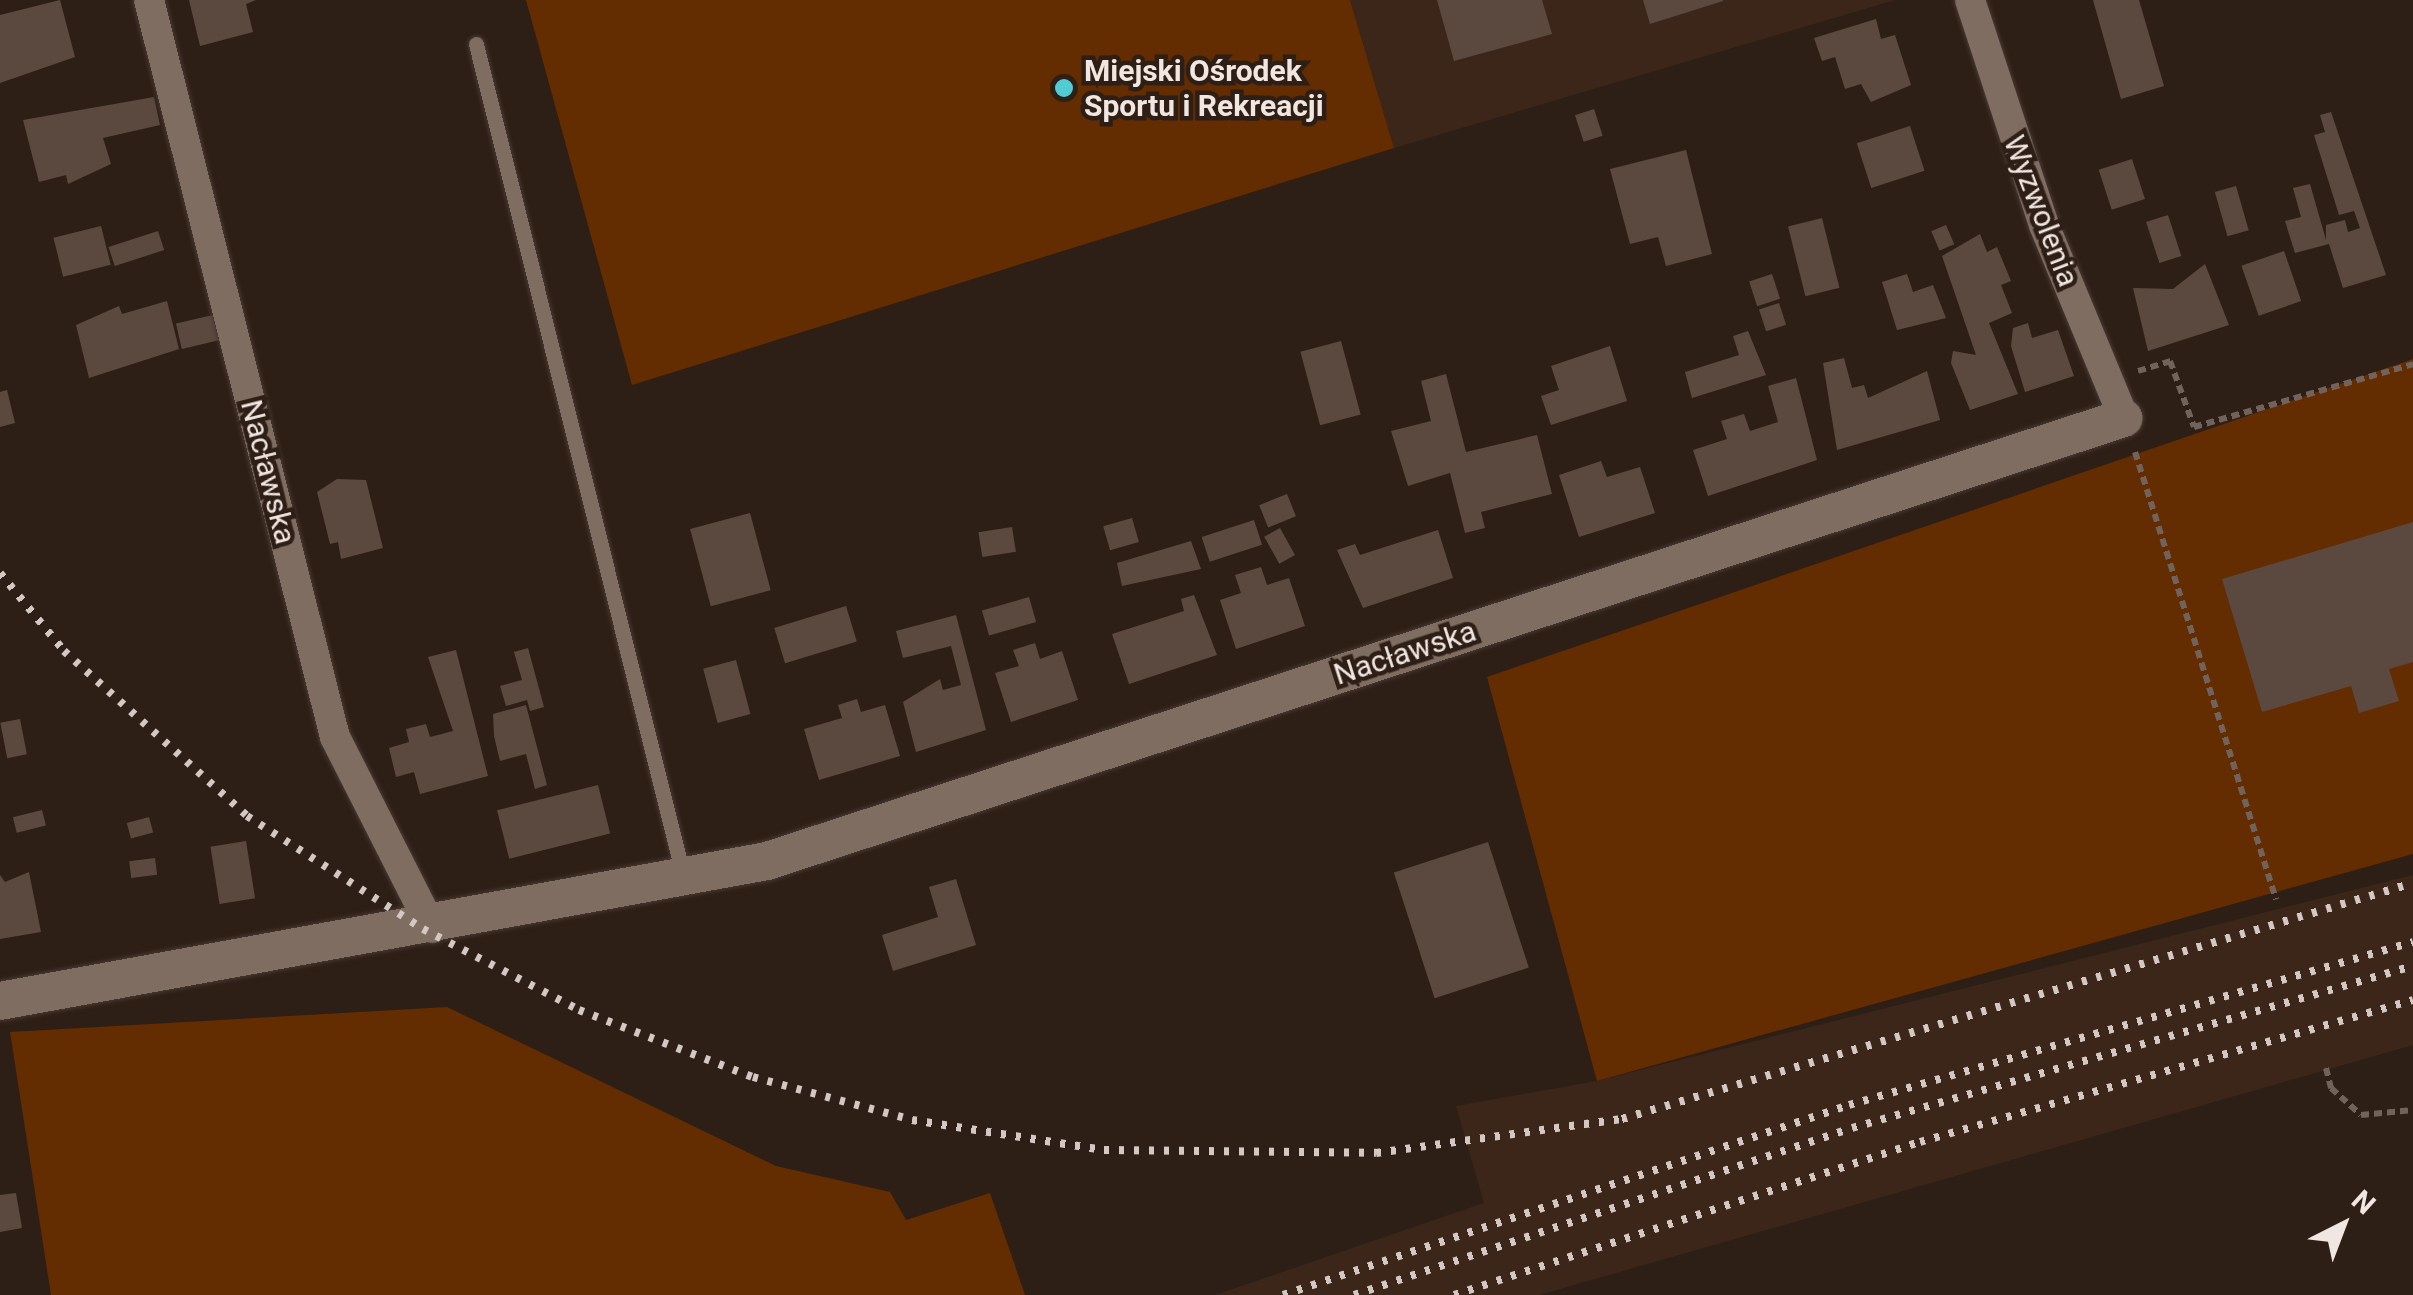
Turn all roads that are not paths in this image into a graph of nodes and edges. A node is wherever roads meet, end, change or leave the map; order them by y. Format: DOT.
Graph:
graph roads {
  1 [pos="149,0"];
  2 [pos="1970,0"];
  3 [pos="476,44"];
  4 [pos="2129,433"];
  5 [pos="685,882"];
  6 [pos="432,928"];
  7 [pos="0,1001"];
  1 -- 6 [label="street, Nacławska"];
  2 -- 4 [label="street, Wyzwolenia"];
  3 -- 5 [label="lane"];
  4 -- 5 [label="street, Nacławska"];
  5 -- 6 [label="street, Nacławska"];
  6 -- 7 [label="street, Nacławska"];
}
